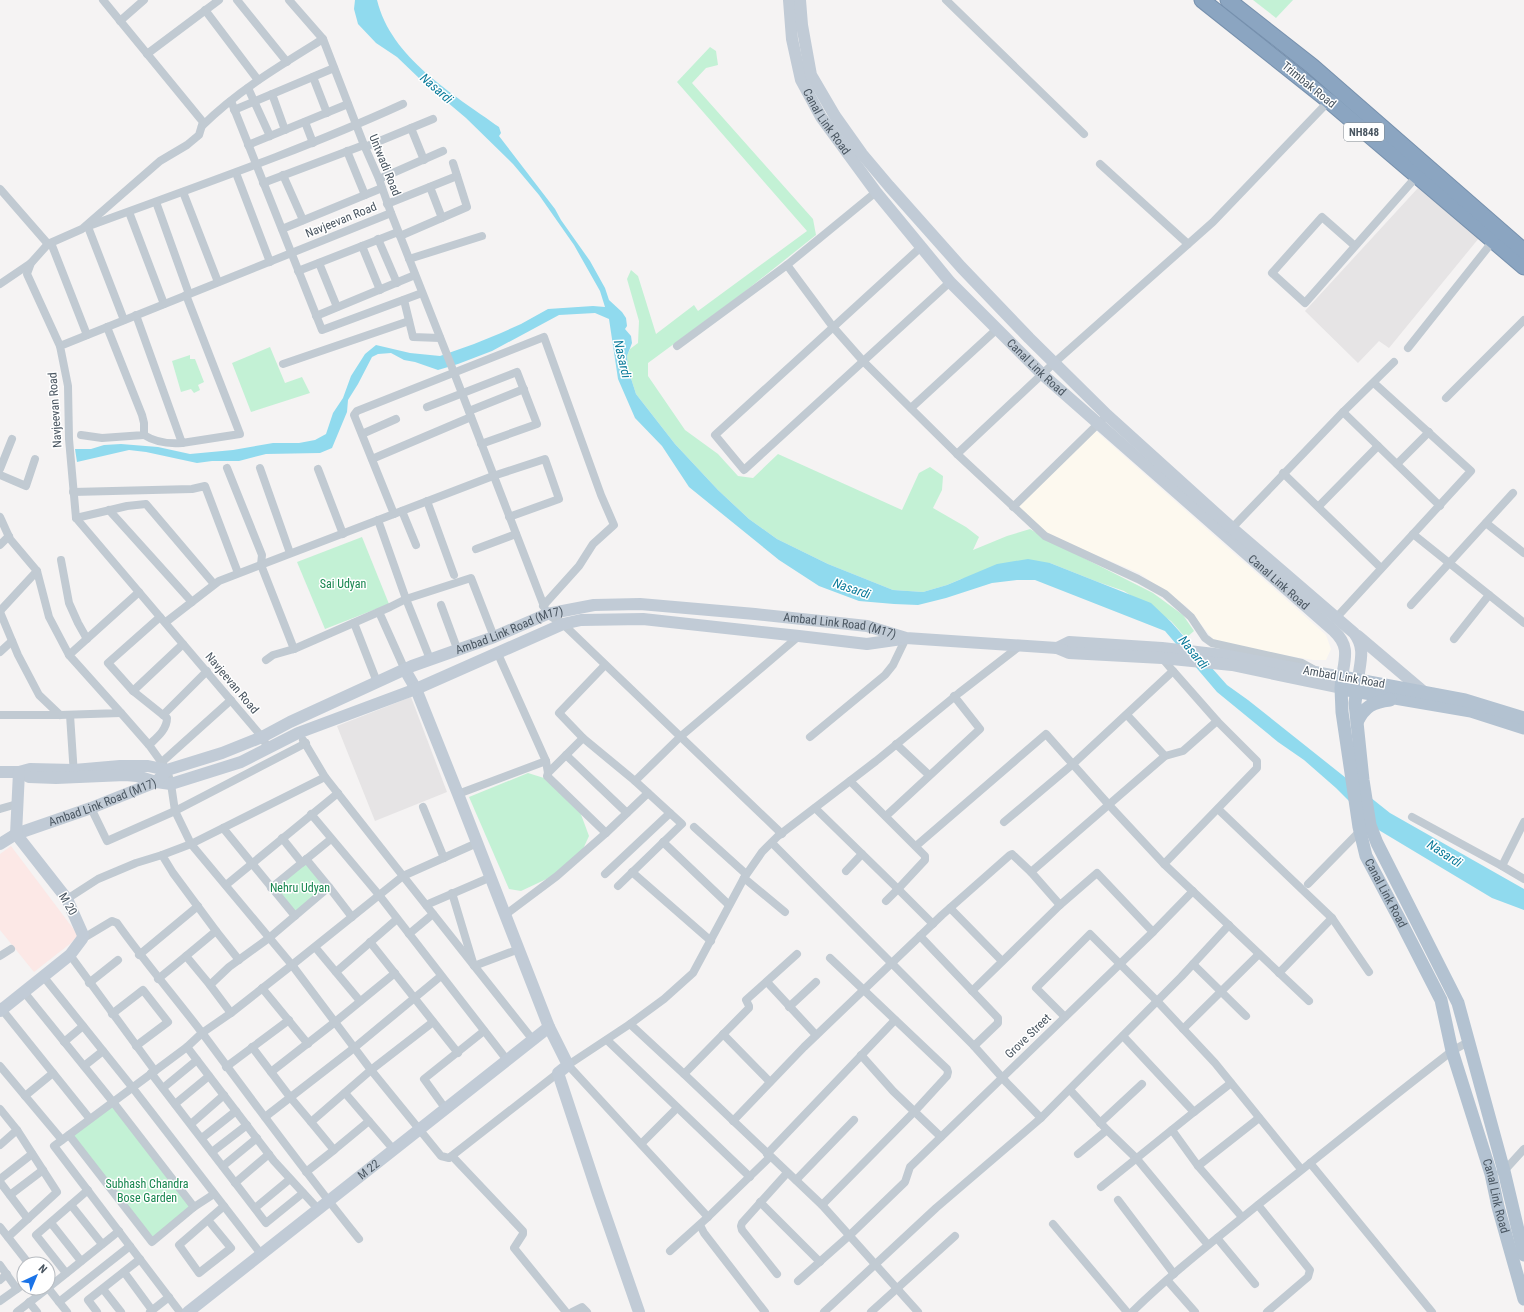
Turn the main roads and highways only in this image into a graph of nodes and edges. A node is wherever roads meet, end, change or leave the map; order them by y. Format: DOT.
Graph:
graph roads {
  1 [pos="789,0"];
  2 [pos="800,0"];
  3 [pos="1202,0"];
  4 [pos="1228,0"];
  5 [pos="1524,251"];
  6 [pos="1524,267"];
  7 [pos="1354,633"];
  8 [pos="906,638"];
  9 [pos="1168,659"];
  10 [pos="405,670"];
  11 [pos="1341,682"];
  12 [pos="1357,686"];
  13 [pos="416,689"];
  14 [pos="1424,692"];
  15 [pos="1396,699"];
  16 [pos="1524,718"];
  17 [pos="1357,722"];
  18 [pos="1524,728"];
  19 [pos="164,766"];
  20 [pos="0,772"];
  21 [pos="19,772"];
  22 [pos="74,774"];
  23 [pos="1357,779"];
  24 [pos="156,782"];
  25 [pos="1363,825"];
  26 [pos="16,834"];
  27 [pos="0,844"];
  28 [pos="1,1009"];
  29 [pos="549,1027"];
  30 [pos="1524,1255"];
  31 [pos="1524,1299"];
  32 [pos="188,1312"];
  33 [pos="639,1312"];
  1 -- 11 [label="main road, Canal Link Road"];
  2 -- 7 [label="main road, Canal Link Road"];
  3 -- 6 [label="highway, Trimbak Road / NH848"];
  4 -- 5 [label="highway, Trimbak Road"];
  7 -- 12 [label="main road, Canal Link Road"];
  7 -- 14 [label="main road"];
  8 -- 9 [label="main road, Ambad Link Road (M17)"];
  8 -- 10 [label="main road, Ambad Link Road (M17)"];
  8 -- 13 [label="main road"];
  9 -- 11 [label="main road, Ambad Link Road"];
  9 -- 11 [label="main road, Ambad Link Road"];
  10 -- 13 [label="main road"];
  10 -- 19 [label="main road, Ambad Link Road (M17)"];
  11 -- 12 [label="main road, Ambad Link Road"];
  11 -- 23 [label="main road, Canal Link Road"];
  12 -- 14 [label="main road, Ambad Link Road"];
  12 -- 15 [label="main road, Ambad Link Road"];
  12 -- 17 [label="main road, Canal Link Road"];
  13 -- 24 [label="main road"];
  13 -- 29 [label="main road"];
  14 -- 16 [label="main road, Ambad Link Road"];
  15 -- 17 [label="main road"];
  15 -- 18 [label="main road, Ambad Link Road"];
  17 -- 23 [label="main road, Canal Link Road"];
  19 -- 22 [label="main road"];
  19 -- 24 [label="main road, Ambad Link Road (M17)"];
  20 -- 21 [label="main road"];
  21 -- 22 [label="main road"];
  21 -- 26 [label="main road"];
  22 -- 24 [label="main road"];
  23 -- 25 [label="main road, Canal Link Road"];
  24 -- 26 [label="main road, Ambad Link Road (M17)"];
  25 -- 30 [label="main road, Canal Link Road"];
  25 -- 31 [label="main road, Canal Link Road"];
  26 -- 27 [label="main road, Ambad Link Road (M17)"];
  26 -- 28 [label="main road, M 20"];
  29 -- 32 [label="main road, M 22"];
  29 -- 33 [label="main road"];
}
